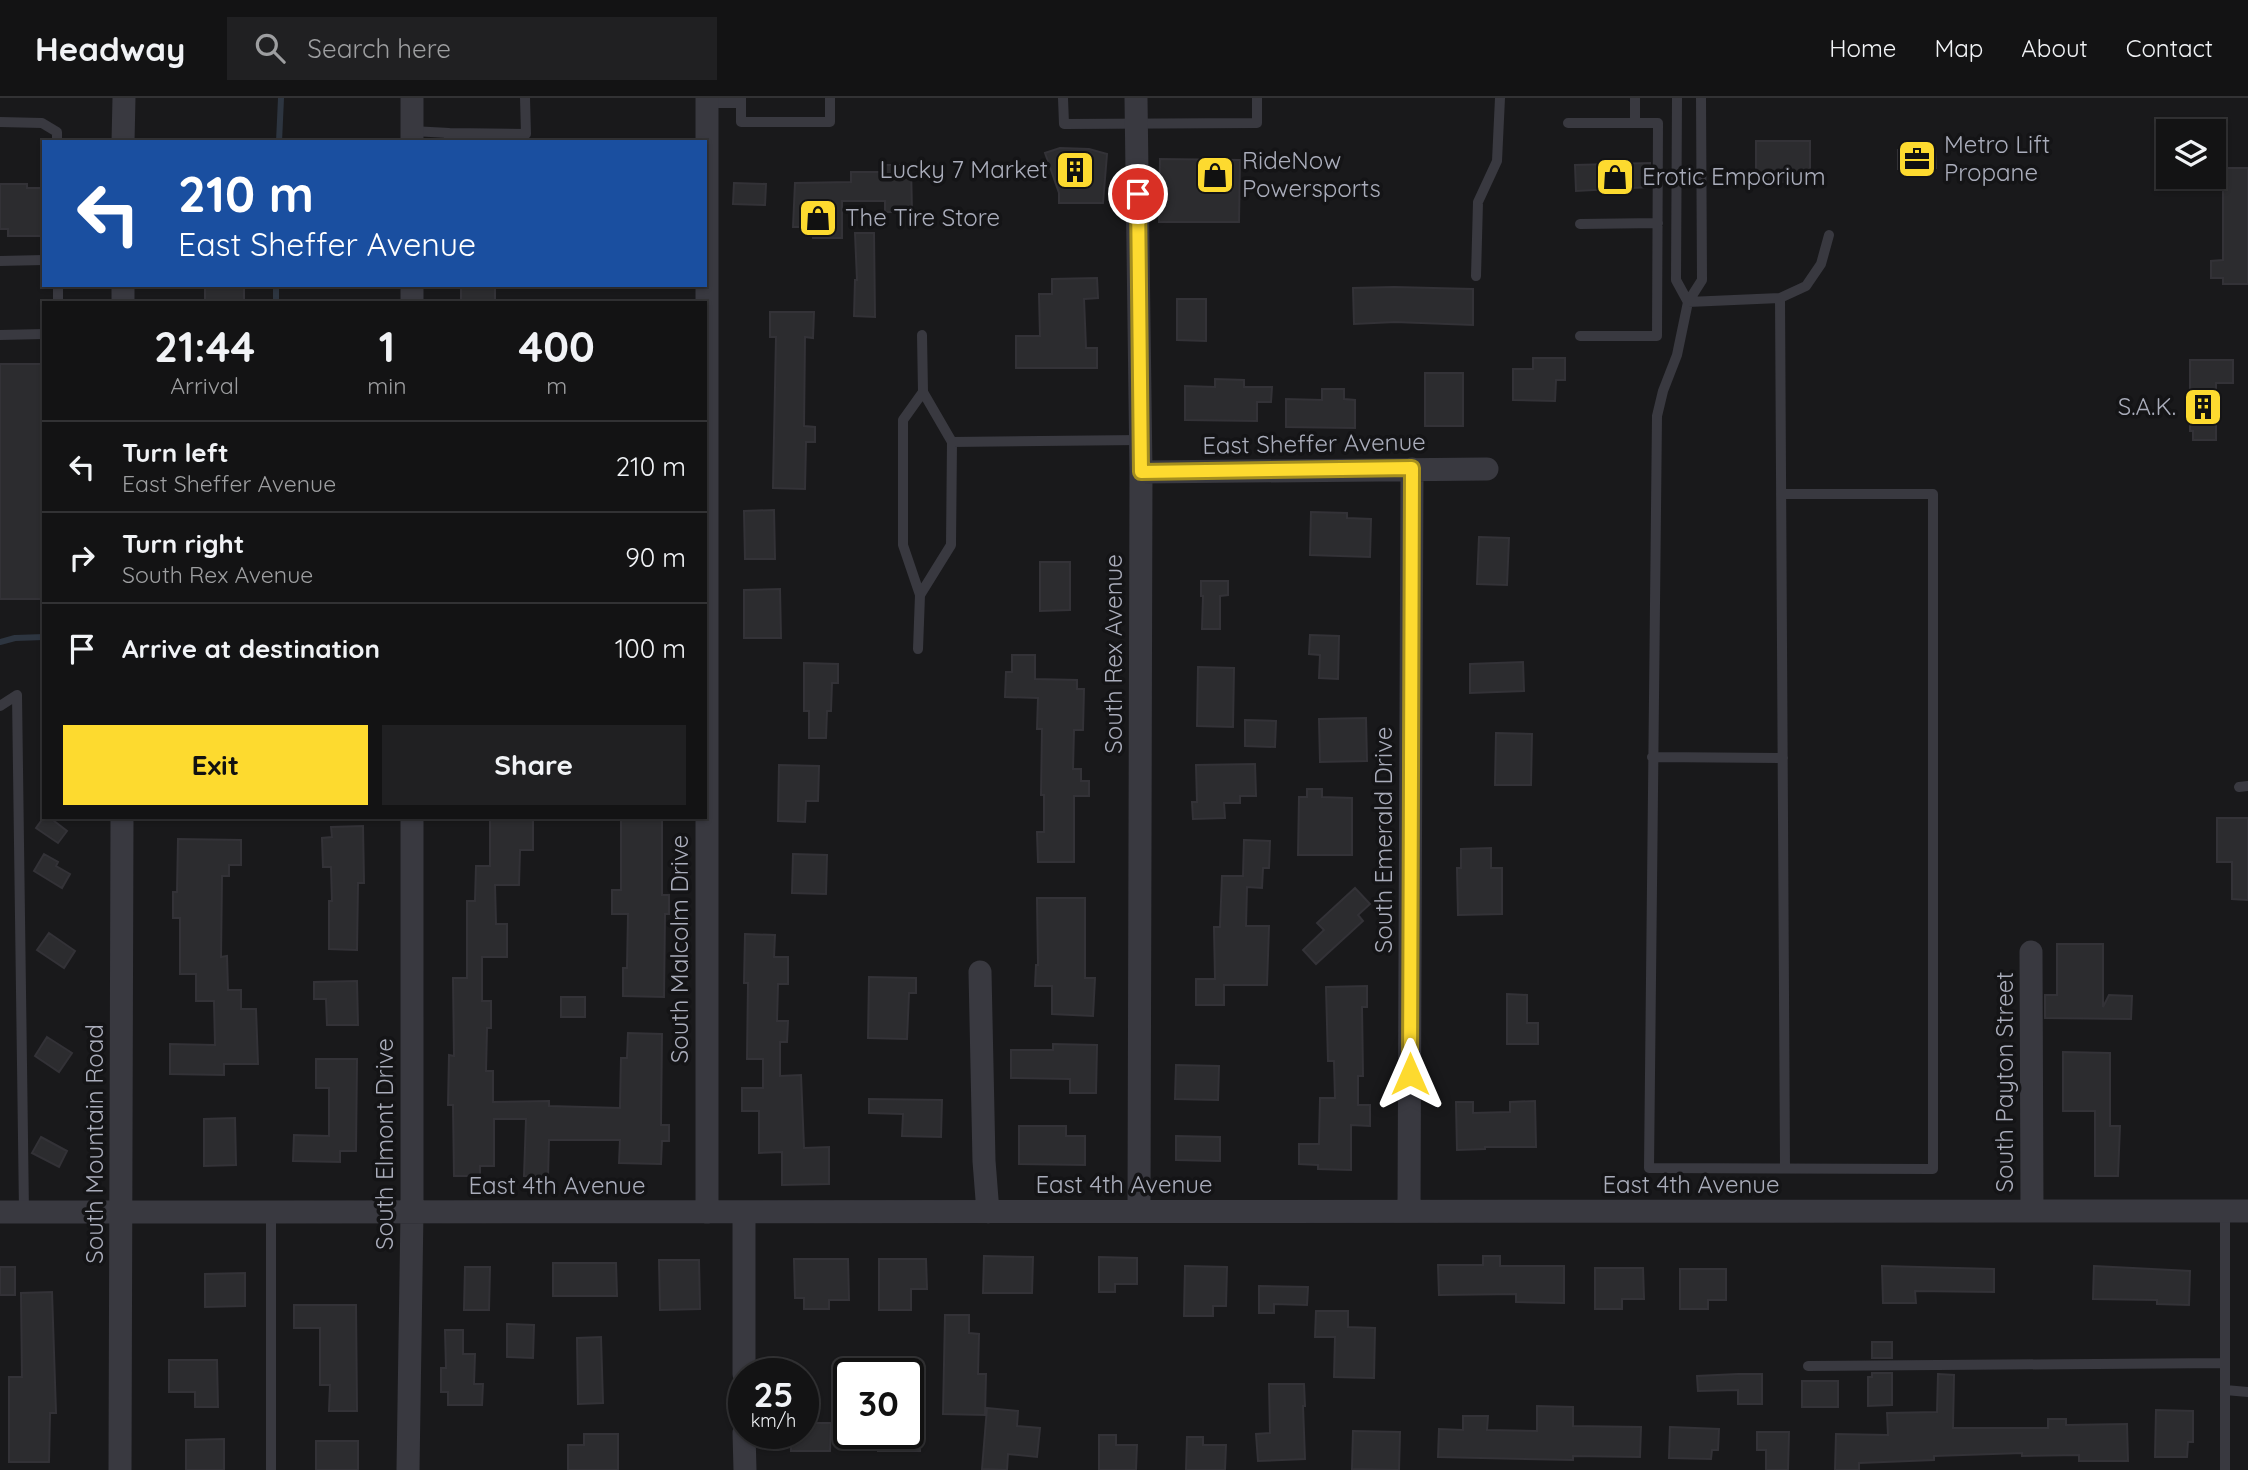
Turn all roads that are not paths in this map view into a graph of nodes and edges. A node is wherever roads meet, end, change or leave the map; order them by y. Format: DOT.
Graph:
graph roads {
  1 [pos="124,98"];
  2 [pos="412,98"];
  3 [pos="525,98"];
  4 [pos="830,98"];
  5 [pos="1063,98"];
  6 [pos="1136,98"];
  7 [pos="1257,98"];
  8 [pos="1500,98"];
  9 [pos="1635,98"];
  10 [pos="1677,98"];
  11 [pos="1701,98"];
  12 [pos="707,100"];
  13 [pos="741,100"];
  14 [pos="0,122"];
  15 [pos="1137,123"];
  16 [pos="1568,123"];
  17 [pos="1635,123"];
  18 [pos="412,136"];
  19 [pos="449,137"];
  20 [pos="57,140"];
  21 [pos="123,140"];
  22 [pos="1658,223"];
  23 [pos="1580,224"];
  24 [pos="1829,235"];
  25 [pos="42,260"];
  26 [pos="0,261"];
  27 [pos="1476,276"];
  28 [pos="1780,298"];
  29 [pos="1688,302"];
  30 [pos="42,334"];
  31 [pos="0,335"];
  32 [pos="922,335"];
  33 [pos="1580,336"];
  34 [pos="923,392"];
  35 [pos="1140,440"];
  36 [pos="952,442"];
  37 [pos="1412,468"];
  38 [pos="1487,469"];
  39 [pos="1141,472"];
  40 [pos="1781,494"];
  41 [pos="920,595"];
  42 [pos="918,649"];
  43 [pos="0,706"];
  44 [pos="1652,757"];
  45 [pos="1783,758"];
  46 [pos="122,819"];
  47 [pos="412,819"];
  48 [pos="2031,952"];
  49 [pos="979,972"];
  50 [pos="1786,1168"];
  51 [pos="1139,1210"];
  52 [pos="1409,1211"];
  53 [pos="2032,1211"];
  54 [pos="2225,1211"];
  55 [pos="0,1212"];
  56 [pos="24,1212"];
  57 [pos="121,1212"];
  58 [pos="271,1212"];
  59 [pos="412,1212"];
  60 [pos="707,1212"];
  61 [pos="744,1212"];
  62 [pos="988,1212"];
  63 [pos="2248,1212"];
  64 [pos="744,1358"];
  65 [pos="2225,1363"];
  66 [pos="1808,1366"];
  67 [pos="2225,1390"];
  68 [pos="2248,1392"];
  69 [pos="744,1449"];
  70 [pos="120,1470"];
  71 [pos="271,1470"];
  72 [pos="408,1470"];
  73 [pos="745,1470"];
  74 [pos="2225,1470"];
  1 -- 21 [label="street"];
  2 -- 18 [label="street"];
  3 -- 19 [label="lane"];
  4 -- 13 [label="lane"];
  5 -- 15 [label="lane"];
  6 -- 15 [label="street, South Rex Avenue"];
  7 -- 15 [label="lane"];
  8 -- 27 [label="lane"];
  9 -- 17 [label="lane"];
  10 -- 29 [label="lane"];
  11 -- 29 [label="lane"];
  12 -- 13 [label="lane"];
  12 -- 60 [label="street, South Malcolm Drive"];
  14 -- 20 [label="lane"];
  15 -- 35 [label="street, South Rex Avenue"];
  16 -- 17 [label="lane"];
  17 -- 22 [label="lane"];
  18 -- 19 [label="lane"];
  22 -- 23 [label="lane"];
  22 -- 33 [label="lane"];
  24 -- 28 [label="lane"];
  25 -- 26 [label="lane"];
  28 -- 29 [label="lane"];
  28 -- 40 [label="lane"];
  29 -- 44 [label="lane"];
  30 -- 31 [label="lane"];
  32 -- 34 [label="lane"];
  34 -- 36 [label="lane"];
  34 -- 41 [label="lane"];
  35 -- 36 [label="lane"];
  35 -- 39 [label="street, South Rex Avenue"];
  36 -- 41 [label="lane"];
  37 -- 38 [label="street, East Sheffer Avenue"];
  37 -- 39 [label="street, East Sheffer Avenue"];
  37 -- 52 [label="street, South Emerald Drive"];
  39 -- 51 [label="street, South Rex Avenue"];
  40 -- 45 [label="lane"];
  40 -- 50 [label="lane"];
  41 -- 42 [label="lane"];
  43 -- 56 [label="lane"];
  44 -- 45 [label="lane"];
  44 -- 50 [label="lane"];
  45 -- 50 [label="lane"];
  46 -- 57 [label="street, South Mountain Road"];
  47 -- 59 [label="street, South Elmont Drive"];
  48 -- 53 [label="street, South Payton Street"];
  49 -- 62 [label="street"];
  51 -- 52 [label="street, East 4th Avenue"];
  51 -- 62 [label="street, East 4th Avenue"];
  52 -- 53 [label="street, East 4th Avenue"];
  53 -- 54 [label="street, East 4th Avenue"];
  54 -- 63 [label="street, East 4th Avenue"];
  54 -- 65 [label="lane"];
  55 -- 56 [label="street, East 4th Avenue"];
  56 -- 57 [label="street, East 4th Avenue"];
  57 -- 58 [label="street, East 4th Avenue"];
  57 -- 70 [label="street, South Mountain Road"];
  58 -- 59 [label="street, East 4th Avenue"];
  58 -- 71 [label="lane"];
  59 -- 60 [label="street, East 4th Avenue"];
  59 -- 72 [label="street, South Elmont Drive"];
  60 -- 61 [label="street, East 4th Avenue"];
  61 -- 62 [label="street, East 4th Avenue"];
  61 -- 64 [label="street"];
  65 -- 66 [label="lane"];
  65 -- 67 [label="lane"];
  67 -- 68 [label="lane"];
  67 -- 74 [label="lane"];
  69 -- 73 [label="street"];
}
